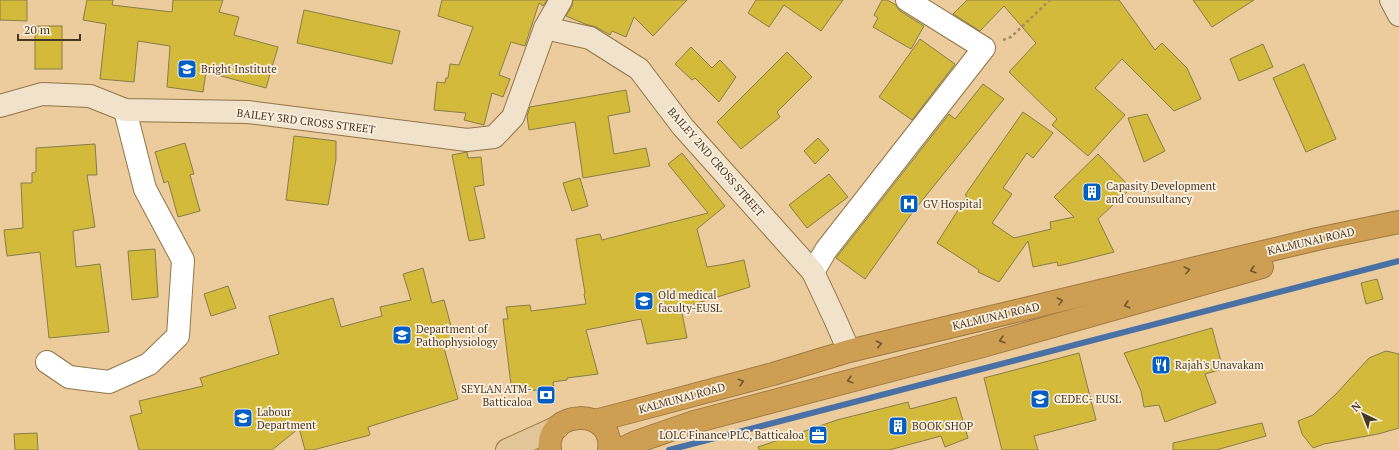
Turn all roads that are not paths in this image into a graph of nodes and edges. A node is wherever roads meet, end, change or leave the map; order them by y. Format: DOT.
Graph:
graph roads {
  1 [pos="561,0"];
  2 [pos="907,0"];
  3 [pos="1391,0"];
  4 [pos="1399,15"];
  5 [pos="545,28"];
  6 [pos="0,106"];
  7 [pos="125,110"];
  8 [pos="1399,222"];
  9 [pos="1399,233"];
  10 [pos="813,272"];
  11 [pos="849,351"];
  12 [pos="47,362"];
  13 [pos="595,421"];
  14 [pos="558,426"];
  15 [pos="507,450"];
  16 [pos="550,450"];
  17 [pos="609,450"];
  18 [pos="619,450"];
  1 -- 5 [label="street"];
  2 -- 10 [label="street"];
  3 -- 4 [label="street"];
  5 -- 7 [label="street, BAILEY 3RD CROSS STREET"];
  5 -- 10 [label="street, BAILEY 2ND CROSS STREET"];
  6 -- 7 [label="street, BAILEY 3RD CROSS STREET"];
  7 -- 12 [label="street"];
  11 -- 8 [label="highway, KALMUNAI ROAD, one-way"];
  9 -- 18 [label="highway, KALMUNAI ROAD, one-way"];
  10 -- 11 [label="street, BAILEY 2ND CROSS STREET"];
  13 -- 11 [label="highway, KALMUNAI ROAD, one-way"];
  13 -- 14 [label="highway"];
  13 -- 17 [label="highway"];
  14 -- 15 [label="main road"];
  14 -- 16 [label="highway"];
}
